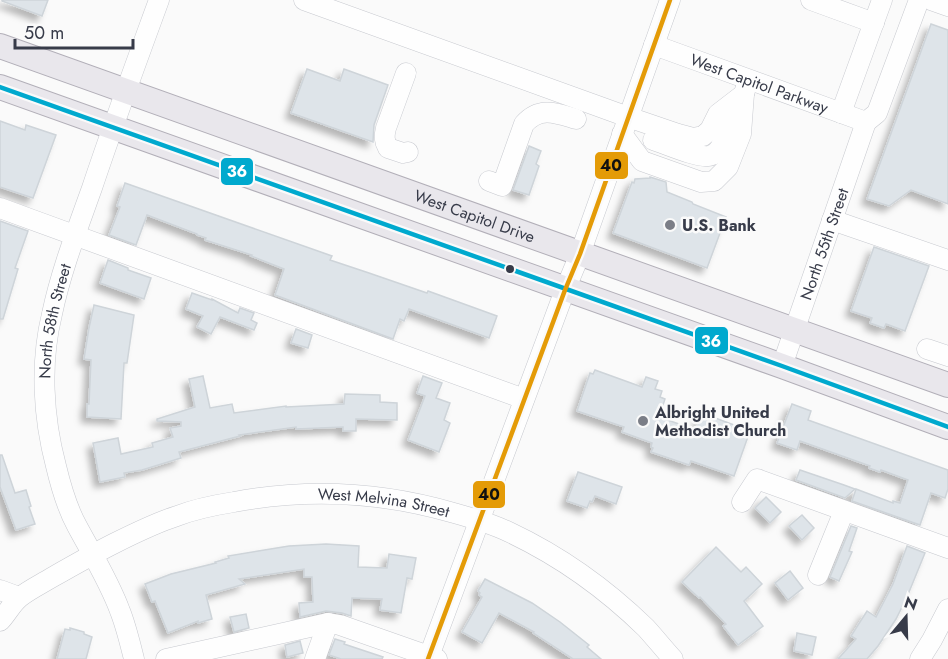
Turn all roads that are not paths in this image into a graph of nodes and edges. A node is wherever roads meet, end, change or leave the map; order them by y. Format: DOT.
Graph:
graph roads {
  1 [pos="159,0"];
  2 [pos="304,0"];
  3 [pos="670,0"];
  4 [pos="811,0"];
  5 [pos="882,0"];
  6 [pos="919,0"];
  7 [pos="931,0"];
  8 [pos="948,6"];
  9 [pos="874,23"];
  10 [pos="654,45"];
  11 [pos="6,46"];
  12 [pos="406,73"];
  13 [pos="0,87"];
  14 [pos="746,87"];
  15 [pos="126,90"];
  16 [pos="841,112"];
  17 [pos="576,120"];
  18 [pos="866,122"];
  19 [pos="625,126"];
  20 [pos="113,127"];
  21 [pos="408,152"];
  22 [pos="352,171"];
  23 [pos="489,181"];
  24 [pos="0,208"];
  25 [pos="338,208"];
  26 [pos="832,220"];
  27 [pos="75,235"];
  28 [pos="580,254"];
  29 [pos="948,260"];
  30 [pos="565,290"];
  31 [pos="795,329"];
  32 [pos="927,349"];
  33 [pos="948,356"];
  34 [pos="782,366"];
  35 [pos="948,385"];
  36 [pos="524,399"];
  37 [pos="948,427"];
  38 [pos="742,502"];
  39 [pos="844,511"];
  40 [pos="479,520"];
  41 [pos="948,548"];
  42 [pos="93,554"];
  43 [pos="818,575"];
  44 [pos="0,590"];
  45 [pos="19,597"];
  46 [pos="948,609"];
  47 [pos="0,621"];
  48 [pos="328,624"];
  49 [pos="431,658"];
  50 [pos="134,659"];
  51 [pos="166,659"];
  52 [pos="315,659"];
  53 [pos="673,659"];
  54 [pos="920,659"];
  1 -- 15 [label="street, North 58th Street"];
  2 -- 19 [label="street"];
  3 -- 10 [label="street"];
  4 -- 9 [label="street"];
  5 -- 9 [label="street"];
  6 -- 18 [label="street, North 55th Street"];
  7 -- 8 [label="street"];
  9 -- 16 [label="street"];
  10 -- 14 [label="street, West Capitol Parkway"];
  10 -- 19 [label="street"];
  11 -- 15 [label="main road, West Capitol Drive"];
  12 -- 21 [label="street"];
  13 -- 20 [label="main road"];
  14 -- 16 [label="street, West Capitol Parkway"];
  14 -- 19 [label="street"];
  14 -- 19 [label="street"];
  15 -- 20 [label="street, North 58th Street"];
  15 -- 22 [label="main road, West Capitol Drive"];
  16 -- 18 [label="street, West Capitol Parkway"];
  17 -- 23 [label="street"];
  18 -- 26 [label="street, North 55th Street"];
  19 -- 28 [label="street"];
  20 -- 25 [label="main road"];
  20 -- 27 [label="street, North 58th Street"];
  22 -- 25 [label="main road"];
  22 -- 28 [label="main road, West Capitol Drive"];
  24 -- 27 [label="street"];
  25 -- 30 [label="main road"];
  26 -- 29 [label="street"];
  26 -- 31 [label="street, North 55th Street"];
  27 -- 36 [label="street"];
  27 -- 42 [label="street, North 58th Street"];
  28 -- 30 [label="street"];
  28 -- 31 [label="main road, West Capitol Drive"];
  30 -- 34 [label="main road"];
  30 -- 36 [label="street"];
  31 -- 34 [label="street, North 55th Street"];
  31 -- 35 [label="main road, West Capitol Drive"];
  32 -- 33 [label="street"];
  34 -- 37 [label="main road"];
  36 -- 40 [label="street"];
  38 -- 39 [label="street"];
  39 -- 41 [label="street"];
  39 -- 43 [label="street"];
  40 -- 42 [label="street, West Melvina Street"];
  40 -- 49 [label="street"];
  40 -- 53 [label="street, West Melvina Street"];
  42 -- 45 [label="street, West Melvina Street"];
  42 -- 50 [label="street, North 58th Street"];
  44 -- 45 [label="street"];
  45 -- 47 [label="street"];
  46 -- 54 [label="street"];
  48 -- 49 [label="street"];
  48 -- 51 [label="street"];
  48 -- 52 [label="street"];
}
